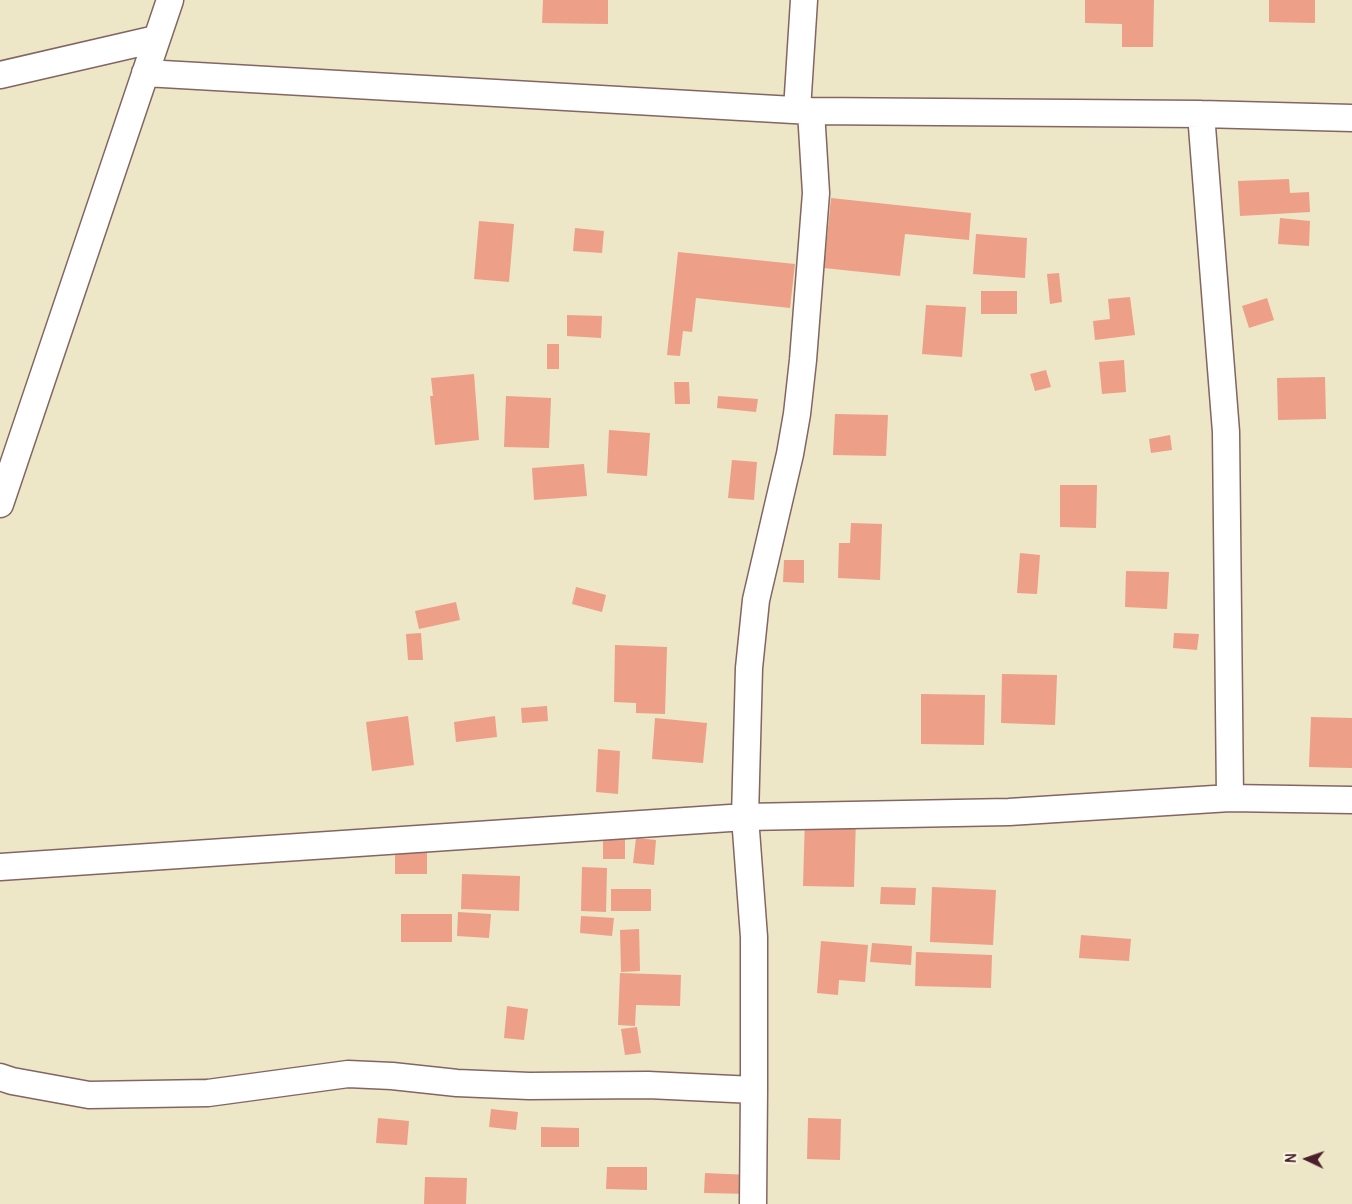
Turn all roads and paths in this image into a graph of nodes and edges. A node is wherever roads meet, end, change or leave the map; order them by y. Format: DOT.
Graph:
graph roads {
  1 [pos="170,0"];
  2 [pos="804,0"];
  3 [pos="156,39"];
  4 [pos="145,73"];
  5 [pos="0,75"];
  6 [pos="804,111"];
  7 [pos="1201,114"];
  8 [pos="1352,118"];
  9 [pos="0,504"];
  10 [pos="1230,798"];
  11 [pos="1352,800"];
  12 [pos="745,817"];
  13 [pos="0,867"];
  14 [pos="0,1077"];
  15 [pos="754,1090"];
  16 [pos="753,1204"];
  1 -- 3 [label="street"];
  2 -- 6 [label="street"];
  3 -- 4 [label="street"];
  3 -- 5 [label="street"];
  4 -- 6 [label="street"];
  4 -- 9 [label="street"];
  6 -- 7 [label="street"];
  6 -- 12 [label="street"];
  7 -- 8 [label="street"];
  7 -- 10 [label="street"];
  10 -- 11 [label="street"];
  10 -- 12 [label="street"];
  12 -- 13 [label="street"];
  12 -- 15 [label="street"];
  14 -- 15 [label="street"];
  15 -- 16 [label="street"];
}
